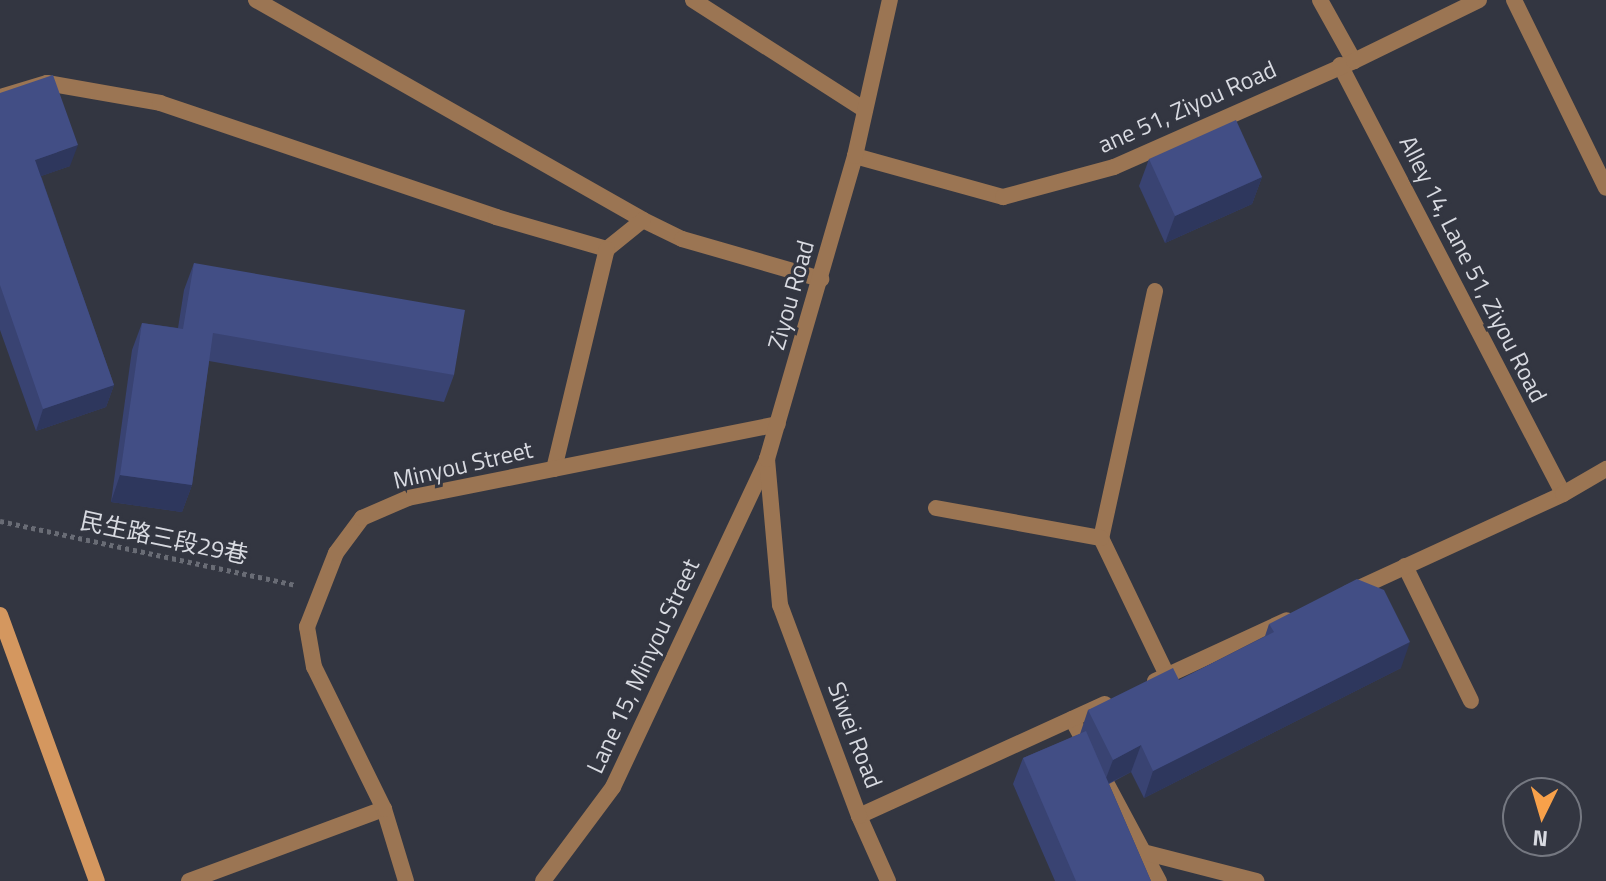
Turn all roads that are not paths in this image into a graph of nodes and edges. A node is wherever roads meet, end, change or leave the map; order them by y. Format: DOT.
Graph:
graph roads {
  1 [pos="256,0"];
  2 [pos="693,0"];
  3 [pos="890,0"];
  4 [pos="1320,0"];
  5 [pos="1479,0"];
  6 [pos="1514,0"];
  7 [pos="1347,63"];
  8 [pos="0,97"];
  9 [pos="865,110"];
  10 [pos="855,156"];
  11 [pos="1606,188"];
  12 [pos="643,220"];
  13 [pos="607,249"];
  14 [pos="821,279"];
  15 [pos="1155,291"];
  16 [pos="778,424"];
  17 [pos="767,459"];
  18 [pos="554,469"];
  19 [pos="1606,469"];
  20 [pos="1563,494"];
  21 [pos="936,508"];
  22 [pos="1101,538"];
  23 [pos="1405,566"];
  24 [pos="1335,598"];
  25 [pos="780,605"];
  26 [pos="1307,611"];
  27 [pos="0,615"];
  28 [pos="1167,675"];
  29 [pos="1471,701"];
  30 [pos="1072,719"];
  31 [pos="384,809"];
  32 [pos="859,816"];
  33 [pos="1147,853"];
  34 [pos="97,881"];
  35 [pos="189,881"];
  36 [pos="406,881"];
  37 [pos="543,881"];
  38 [pos="888,881"];
  39 [pos="1159,881"];
  40 [pos="1256,881"];
  1 -- 12 [label="street"];
  2 -- 9 [label="street"];
  3 -- 9 [label="street, Ziyou Road"];
  4 -- 7 [label="street, Alley 14, Lane 51, Ziyou Road"];
  5 -- 7 [label="street, ane 51, Ziyou Road"];
  6 -- 11 [label="street"];
  7 -- 10 [label="street, ane 51, Ziyou Road"];
  7 -- 20 [label="street, Alley 14, Lane 51, Ziyou Road"];
  8 -- 13 [label="street"];
  9 -- 10 [label="street, Ziyou Road"];
  10 -- 14 [label="street, Ziyou Road"];
  12 -- 13 [label="street"];
  12 -- 14 [label="street"];
  13 -- 18 [label="street"];
  14 -- 16 [label="street, Ziyou Road"];
  15 -- 22 [label="street"];
  16 -- 17 [label="street, Ziyou Road"];
  16 -- 18 [label="street, Minyou Street"];
  17 -- 25 [label="street, Ziyou Road"];
  17 -- 37 [label="street, Lane 15, Minyou Street"];
  18 -- 31 [label="street, Minyou Street"];
  19 -- 20 [label="street"];
  20 -- 23 [label="street"];
  21 -- 22 [label="street"];
  22 -- 28 [label="street"];
  23 -- 24 [label="street"];
  23 -- 29 [label="street"];
  25 -- 32 [label="street, Siwei Road"];
  26 -- 28 [label="street"];
  27 -- 34 [label="main road"];
  28 -- 30 [label="street"];
  30 -- 32 [label="street"];
  30 -- 33 [label="street"];
  31 -- 35 [label="street"];
  31 -- 36 [label="street, Minyou Street"];
  32 -- 38 [label="street, Siwei Road"];
  33 -- 39 [label="street"];
  33 -- 40 [label="street"];
}
